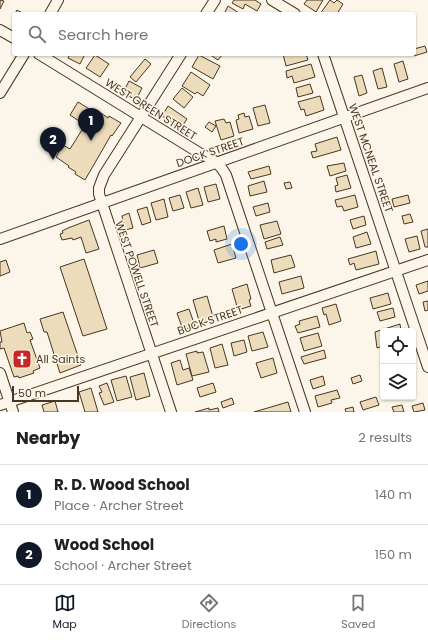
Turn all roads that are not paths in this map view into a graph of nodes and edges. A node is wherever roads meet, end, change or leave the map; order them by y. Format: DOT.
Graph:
graph roads {
  1 [pos="58,0"];
  2 [pos="215,0"];
  3 [pos="272,0"];
  4 [pos="51,12"];
  5 [pos="207,12"];
  6 [pos="292,12"];
  7 [pos="0,30"];
  8 [pos="12,37"];
  9 [pos="23,56"];
  10 [pos="42,56"];
  11 [pos="180,56"];
  12 [pos="324,56"];
  13 [pos="428,88"];
  14 [pos="0,93"];
  15 [pos="141,117"];
  16 [pos="344,117"];
  17 [pos="217,162"];
  18 [pos="100,203"];
  19 [pos="0,239"];
  20 [pos="428,260"];
  21 [pos="396,270"];
  22 [pos="272,312"];
  23 [pos="151,353"];
  24 [pos="428,367"];
  25 [pos="0,373"];
  26 [pos="5,403"];
  27 [pos="14,412"];
  28 [pos="170,412"];
  29 [pos="305,412"];
  1 -- 4 [label="street"];
  2 -- 5 [label="street"];
  3 -- 6 [label="street"];
  7 -- 8 [label="street"];
  9 -- 14 [label="street"];
  10 -- 15 [label="street, WEST GREEN STREET"];
  11 -- 15 [label="street"];
  12 -- 16 [label="street, WEST MCNEAL STREET"];
  13 -- 16 [label="street, DOCK STREET"];
  15 -- 17 [label="street, WEST GREEN STREET"];
  15 -- 18 [label="street"];
  16 -- 17 [label="street, DOCK STREET"];
  16 -- 21 [label="street, WEST MCNEAL STREET"];
  17 -- 18 [label="street, DOCK STREET"];
  17 -- 22 [label="street"];
  18 -- 19 [label="street, DOCK STREET"];
  18 -- 23 [label="street, WEST POWELL STREET"];
  20 -- 21 [label="street, BUCK STREET"];
  21 -- 22 [label="street, BUCK STREET"];
  21 -- 24 [label="street, WEST MCNEAL STREET"];
  22 -- 23 [label="street, BUCK STREET"];
  22 -- 29 [label="street"];
  23 -- 26 [label="street, BUCK STREET"];
  23 -- 28 [label="street, WEST POWELL STREET"];
  25 -- 26 [label="street"];
  26 -- 27 [label="street"];
}
